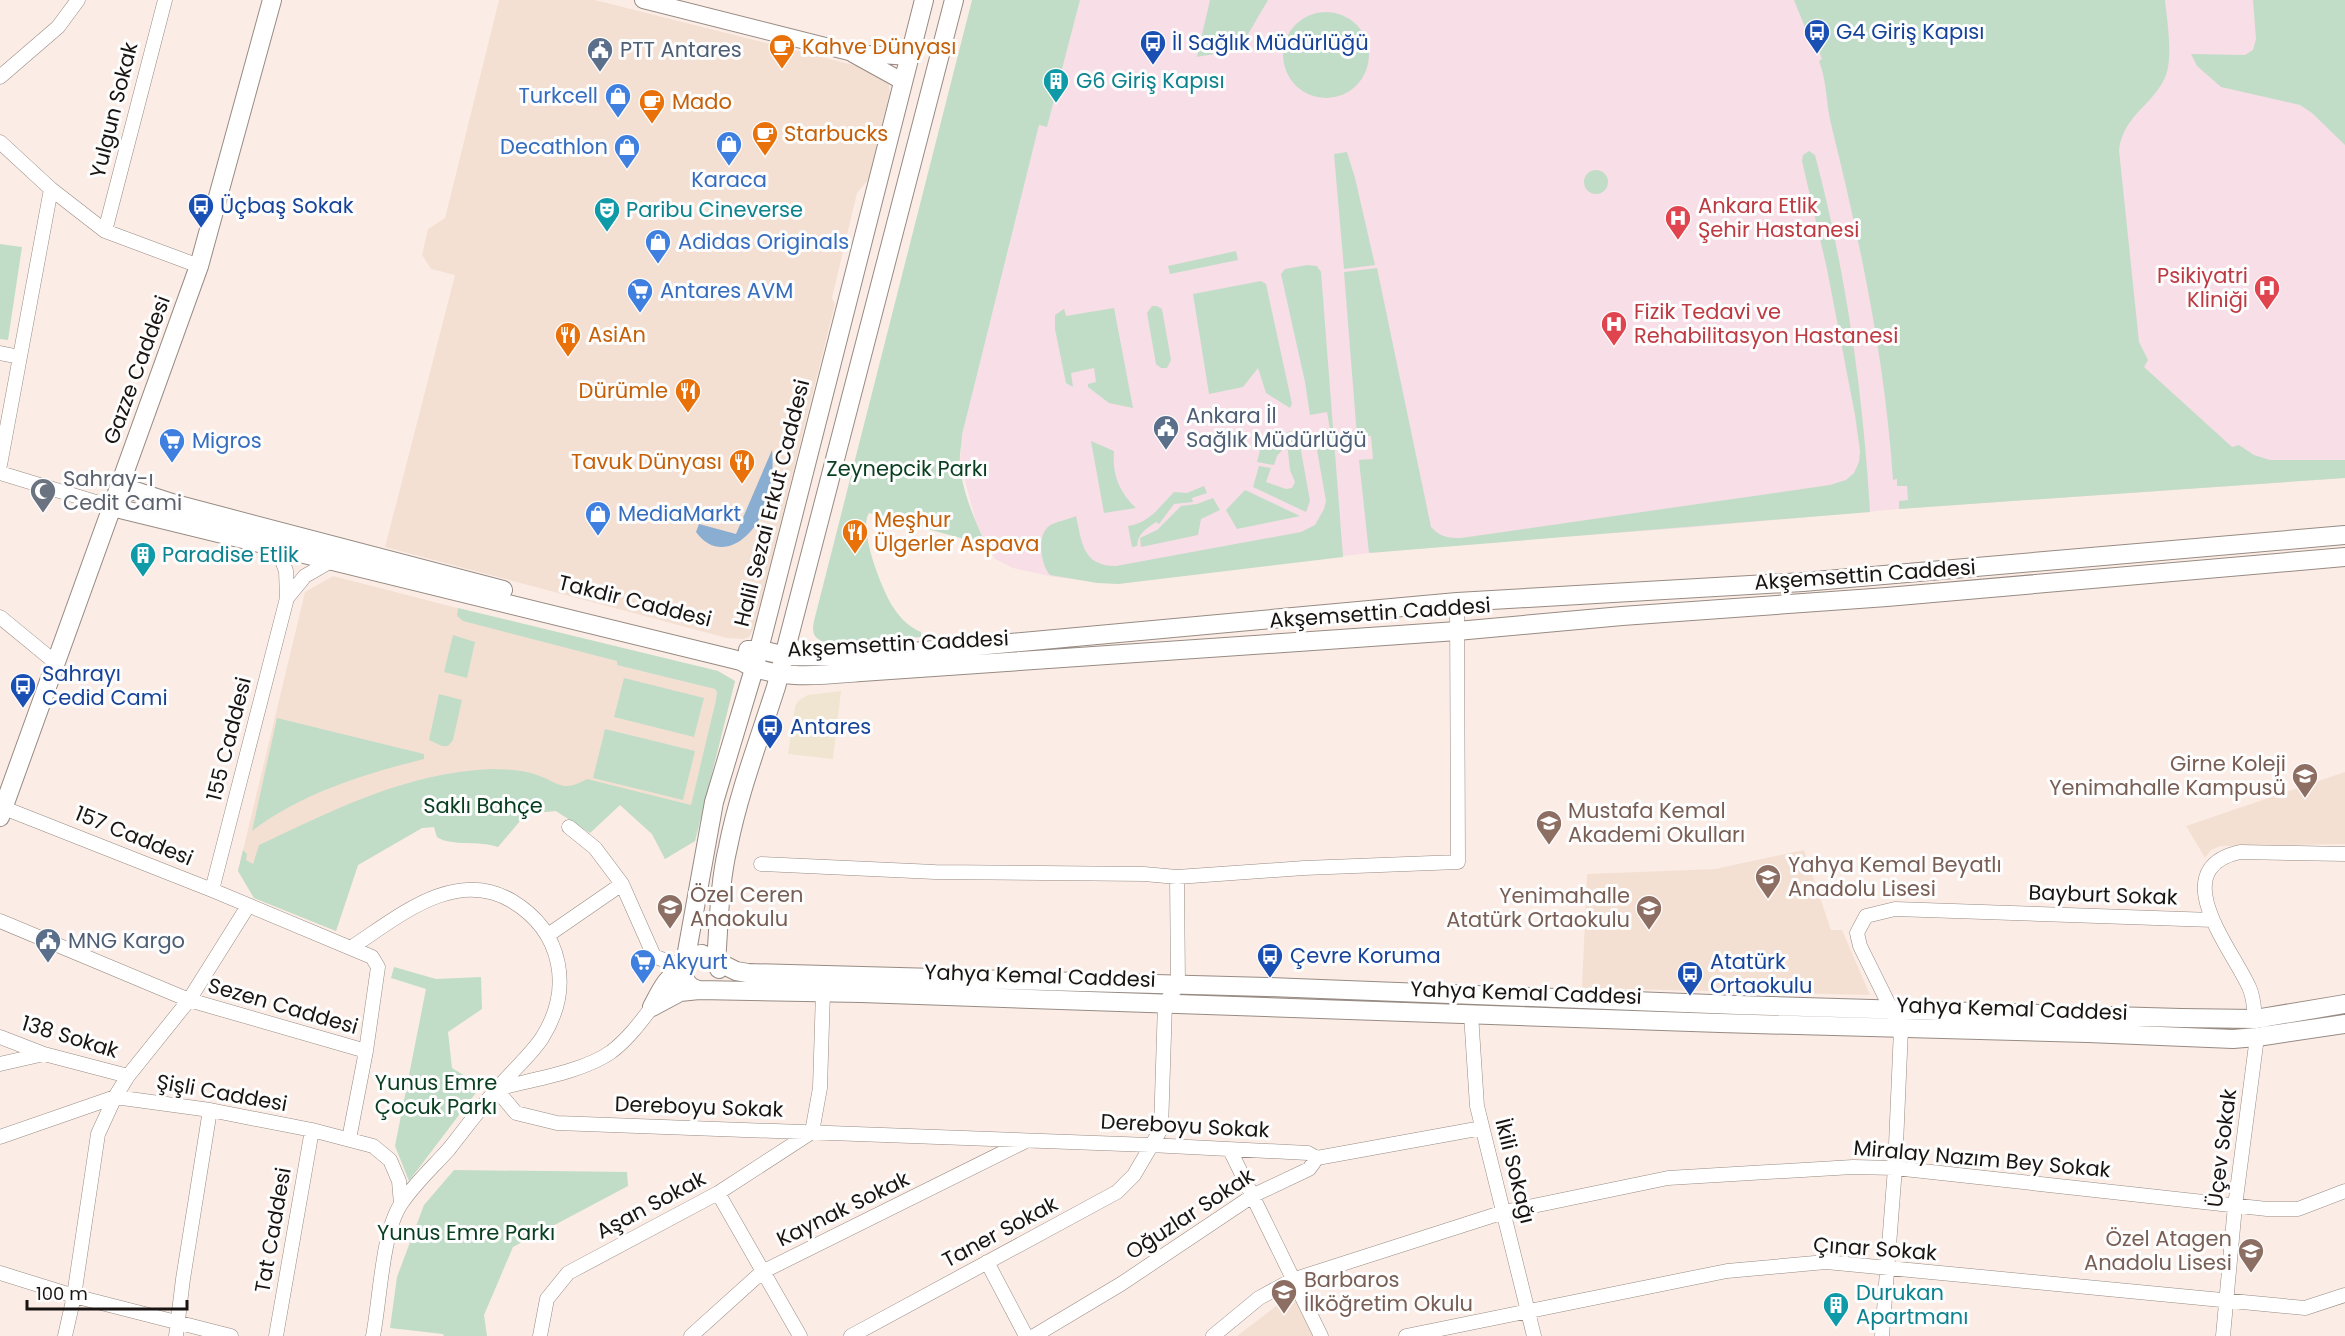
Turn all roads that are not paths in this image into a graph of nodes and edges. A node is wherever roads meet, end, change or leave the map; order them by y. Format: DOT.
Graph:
graph roads {
  1 [pos="78,0"];
  2 [pos="165,0"];
  3 [pos="272,0"];
  4 [pos="643,0"];
  5 [pos="924,0"];
  6 [pos="954,0"];
  7 [pos="853,53"];
  8 [pos="909,57"];
  9 [pos="937,68"];
  10 [pos="0,77"];
  11 [pos="902,81"];
  12 [pos="932,90"];
  13 [pos="0,142"];
  14 [pos="51,189"];
  15 [pos="105,231"];
  16 [pos="199,266"];
  17 [pos="0,353"];
  18 [pos="20,357"];
  19 [pos="0,465"];
  20 [pos="0,473"];
  21 [pos="120,486"];
  22 [pos="112,507"];
  23 [pos="2345,535"];
  24 [pos="277,547"];
  25 [pos="2345,556"];
  26 [pos="331,561"];
  27 [pos="287,598"];
  28 [pos="1457,602"];
  29 [pos="0,617"];
  30 [pos="1457,631"];
  31 [pos="759,649"];
  32 [pos="784,655"];
  33 [pos="56,663"];
  34 [pos="754,669"];
  35 [pos="779,675"];
  36 [pos="2,812"];
  37 [pos="569,827"];
  38 [pos="2345,854"];
  39 [pos="761,864"];
  40 [pos="1177,877"];
  41 [pos="622,884"];
  42 [pos="212,890"];
  43 [pos="248,906"];
  44 [pos="2213,920"];
  45 [pos="0,921"];
  46 [pos="548,935"];
  47 [pos="352,947"];
  48 [pos="716,963"];
  49 [pos="685,965"];
  50 [pos="1178,985"];
  51 [pos="702,990"];
  52 [pos="823,992"];
  53 [pos="189,1000"];
  54 [pos="1165,1003"];
  55 [pos="2345,1004"];
  56 [pos="652,1007"];
  57 [pos="1890,1008"];
  58 [pos="1471,1014"];
  59 [pos="2345,1024"];
  60 [pos="2256,1028"];
  61 [pos="1901,1029"];
  62 [pos="0,1037"];
  63 [pos="366,1051"];
  64 [pos="44,1054"];
  65 [pos="0,1064"];
  66 [pos="128,1076"];
  67 [pos="496,1089"];
  68 [pos="115,1097"];
  69 [pos="210,1110"];
  70 [pos="1482,1128"];
  71 [pos="312,1130"];
  72 [pos="812,1132"];
  73 [pos="0,1137"];
  74 [pos="349,1139"];
  75 [pos="1027,1141"];
  76 [pos="1150,1145"];
  77 [pos="1230,1150"];
  78 [pos="1317,1158"];
  79 [pos="1895,1168"];
  80 [pos="2345,1191"];
  81 [pos="718,1193"];
  82 [pos="1254,1195"];
  83 [pos="401,1204"];
  84 [pos="2235,1206"];
  85 [pos="1504,1212"];
  86 [pos="987,1262"];
  87 [pos="1887,1269"];
  88 [pos="762,1272"];
  89 [pos="0,1273"];
  90 [pos="1292,1280"];
  91 [pos="2345,1295"];
  92 [pos="74,1296"];
  93 [pos="2225,1302"];
  94 [pos="1529,1311"];
  95 [pos="178,1330"];
  96 [pos="65,1336"];
  97 [pos="231,1336"];
  98 [pos="276,1336"];
  99 [pos="373,1336"];
  100 [pos="540,1336"];
  101 [pos="692,1336"];
  102 [pos="800,1336"];
  103 [pos="851,1336"];
  104 [pos="1026,1336"];
  105 [pos="1034,1336"];
  106 [pos="1213,1336"];
  107 [pos="1321,1336"];
  108 [pos="1406,1336"];
  109 [pos="1534,1336"];
  110 [pos="1882,1336"];
  111 [pos="2223,1336"];
  1 -- 10 [label="street"];
  2 -- 15 [label="street, Yulgun Sokak"];
  3 -- 16 [label="main road, Gazze Caddesi"];
  4 -- 7 [label="street"];
  5 -- 8 [label="main road, Halil Sezai Erkut Caddesi"];
  6 -- 9 [label="main road"];
  7 -- 8 [label="street"];
  7 -- 11 [label="street"];
  8 -- 9 [label="main road"];
  8 -- 11 [label="main road, Halil Sezai Erkut Caddesi"];
  9 -- 12 [label="main road"];
  11 -- 12 [label="main road"];
  11 -- 31 [label="main road, Halil Sezai Erkut Caddesi"];
  12 -- 32 [label="main road"];
  13 -- 14 [label="street"];
  14 -- 15 [label="street"];
  14 -- 18 [label="street"];
  15 -- 16 [label="street"];
  16 -- 21 [label="main road, Gazze Caddesi"];
  17 -- 18 [label="street"];
  18 -- 19 [label="street"];
  20 -- 22 [label="street"];
  21 -- 22 [label="main road, Gazze Caddesi"];
  21 -- 31 [label="main road, Takdir Caddesi"];
  22 -- 24 [label="main road, Takdir Caddesi"];
  22 -- 33 [label="main road, Gazze Caddesi"];
  23 -- 28 [label="main road, Akşemsettin Caddesi"];
  24 -- 26 [label="main road, Takdir Caddesi"];
  24 -- 27 [label="street, 155 Caddesi"];
  25 -- 30 [label="main road, Akşemsettin Caddesi"];
  26 -- 27 [label="street, 155 Caddesi"];
  26 -- 34 [label="main road, Takdir Caddesi"];
  27 -- 42 [label="street, 155 Caddesi"];
  28 -- 30 [label="street"];
  28 -- 32 [label="main road, Akşemsettin Caddesi"];
  29 -- 33 [label="street"];
  30 -- 35 [label="main road, Akşemsettin Caddesi"];
  30 -- 40 [label="street"];
  31 -- 32 [label="main road, Halil Sezai Erkut Caddesi"];
  31 -- 34 [label="main road"];
  32 -- 35 [label="main road, Akşemsettin Caddesi"];
  33 -- 36 [label="main road, Gazze Caddesi"];
  34 -- 35 [label="main road"];
  34 -- 49 [label="main road"];
  35 -- 48 [label="main road"];
  36 -- 42 [label="street, 157 Caddesi"];
  37 -- 41 [label="street"];
  38 -- 44 [label="street, Üçev Sokak"];
  39 -- 40 [label="street"];
  40 -- 50 [label="street"];
  41 -- 46 [label="street"];
  41 -- 49 [label="street"];
  42 -- 43 [label="street, 157 Caddesi"];
  43 -- 47 [label="street, 157 Caddesi"];
  43 -- 53 [label="street"];
  44 -- 57 [label="street, Bayburt Sokak"];
  44 -- 60 [label="street, Üçev Sokak"];
  45 -- 53 [label="street, Sezen Caddesi"];
  46 -- 47 [label="street"];
  46 -- 67 [label="street"];
  47 -- 63 [label="street, 157 Caddesi"];
  48 -- 49 [label="main road"];
  48 -- 50 [label="main road, Yahya Kemal Caddesi"];
  48 -- 51 [label="main road"];
  49 -- 51 [label="main road"];
  49 -- 56 [label="main road"];
  50 -- 54 [label="street"];
  50 -- 57 [label="main road, Yahya Kemal Caddesi"];
  51 -- 52 [label="main road, Yahya Kemal Caddesi"];
  51 -- 56 [label="main road, Yahya Kemal Caddesi"];
  52 -- 54 [label="main road, Yahya Kemal Caddesi"];
  52 -- 72 [label="street"];
  53 -- 63 [label="street, Sezen Caddesi"];
  53 -- 66 [label="street"];
  54 -- 58 [label="main road, Yahya Kemal Caddesi"];
  54 -- 76 [label="street, Taner Sokak"];
  55 -- 60 [label="main road, Yahya Kemal Caddesi"];
  56 -- 67 [label="street"];
  57 -- 60 [label="main road, Yahya Kemal Caddesi"];
  57 -- 61 [label="street, Bayburt Sokak"];
  58 -- 61 [label="main road, Yahya Kemal Caddesi"];
  58 -- 70 [label="street, İkili Sokağı"];
  59 -- 60 [label="main road, Yahya Kemal Caddesi"];
  60 -- 61 [label="main road, Yahya Kemal Caddesi"];
  60 -- 84 [label="street, Üçev Sokak"];
  61 -- 79 [label="street"];
  62 -- 64 [label="street, 138 Sokak"];
  63 -- 74 [label="street"];
  64 -- 65 [label="street"];
  64 -- 66 [label="street, 138 Sokak"];
  66 -- 68 [label="street"];
  67 -- 72 [label="street, Dereboyu Sokak"];
  67 -- 83 [label="street"];
  68 -- 69 [label="street, Şişli Caddesi"];
  68 -- 73 [label="street, Şişli Caddesi"];
  68 -- 92 [label="street"];
  69 -- 71 [label="street, Şişli Caddesi"];
  69 -- 95 [label="street"];
  70 -- 78 [label="street, Oğuzlar Sokak"];
  70 -- 85 [label="street, İkili Sokağı"];
  71 -- 74 [label="street, Şişli Caddesi"];
  71 -- 98 [label="street, Tat Caddesi"];
  72 -- 75 [label="street, Dereboyu Sokak"];
  72 -- 81 [label="street, Aşan Sokak"];
  74 -- 83 [label="street, Şişli Caddesi"];
  75 -- 76 [label="street, Dereboyu Sokak"];
  75 -- 88 [label="street, Kaynak Sokak"];
  76 -- 77 [label="street, Dereboyu Sokak"];
  76 -- 86 [label="street, Taner Sokak"];
  77 -- 78 [label="street, Dereboyu Sokak"];
  77 -- 82 [label="street"];
  78 -- 82 [label="street, Oğuzlar Sokak"];
  79 -- 84 [label="street, Miralay Nazım Bey Sokak"];
  79 -- 85 [label="street, Miralay Nazım Bey Sokak"];
  79 -- 87 [label="street"];
  80 -- 84 [label="street, Miralay Nazım Bey Sokak"];
  81 -- 88 [label="street"];
  81 -- 100 [label="street, Aşan Sokak"];
  82 -- 90 [label="street"];
  82 -- 105 [label="street, Oğuzlar Sokak"];
  83 -- 99 [label="street"];
  84 -- 93 [label="street, Üçev Sokak"];
  85 -- 90 [label="street, Miralay Nazım Bey Sokak"];
  85 -- 94 [label="street, İkili Sokağı"];
  86 -- 103 [label="street, Taner Sokak"];
  86 -- 104 [label="street"];
  87 -- 93 [label="street, Çınar Sokak"];
  87 -- 94 [label="street, Çınar Sokak"];
  87 -- 110 [label="street"];
  88 -- 101 [label="street, Kaynak Sokak"];
  88 -- 102 [label="street"];
  89 -- 92 [label="street"];
  90 -- 106 [label="street, Miralay Nazım Bey Sokak"];
  90 -- 107 [label="street"];
  91 -- 93 [label="street, Çınar Sokak"];
  92 -- 95 [label="street"];
  92 -- 96 [label="street"];
  93 -- 111 [label="street, Üçev Sokak"];
  94 -- 108 [label="street, Çınar Sokak"];
  94 -- 109 [label="street, İkili Sokağı"];
  95 -- 97 [label="street"];
}
